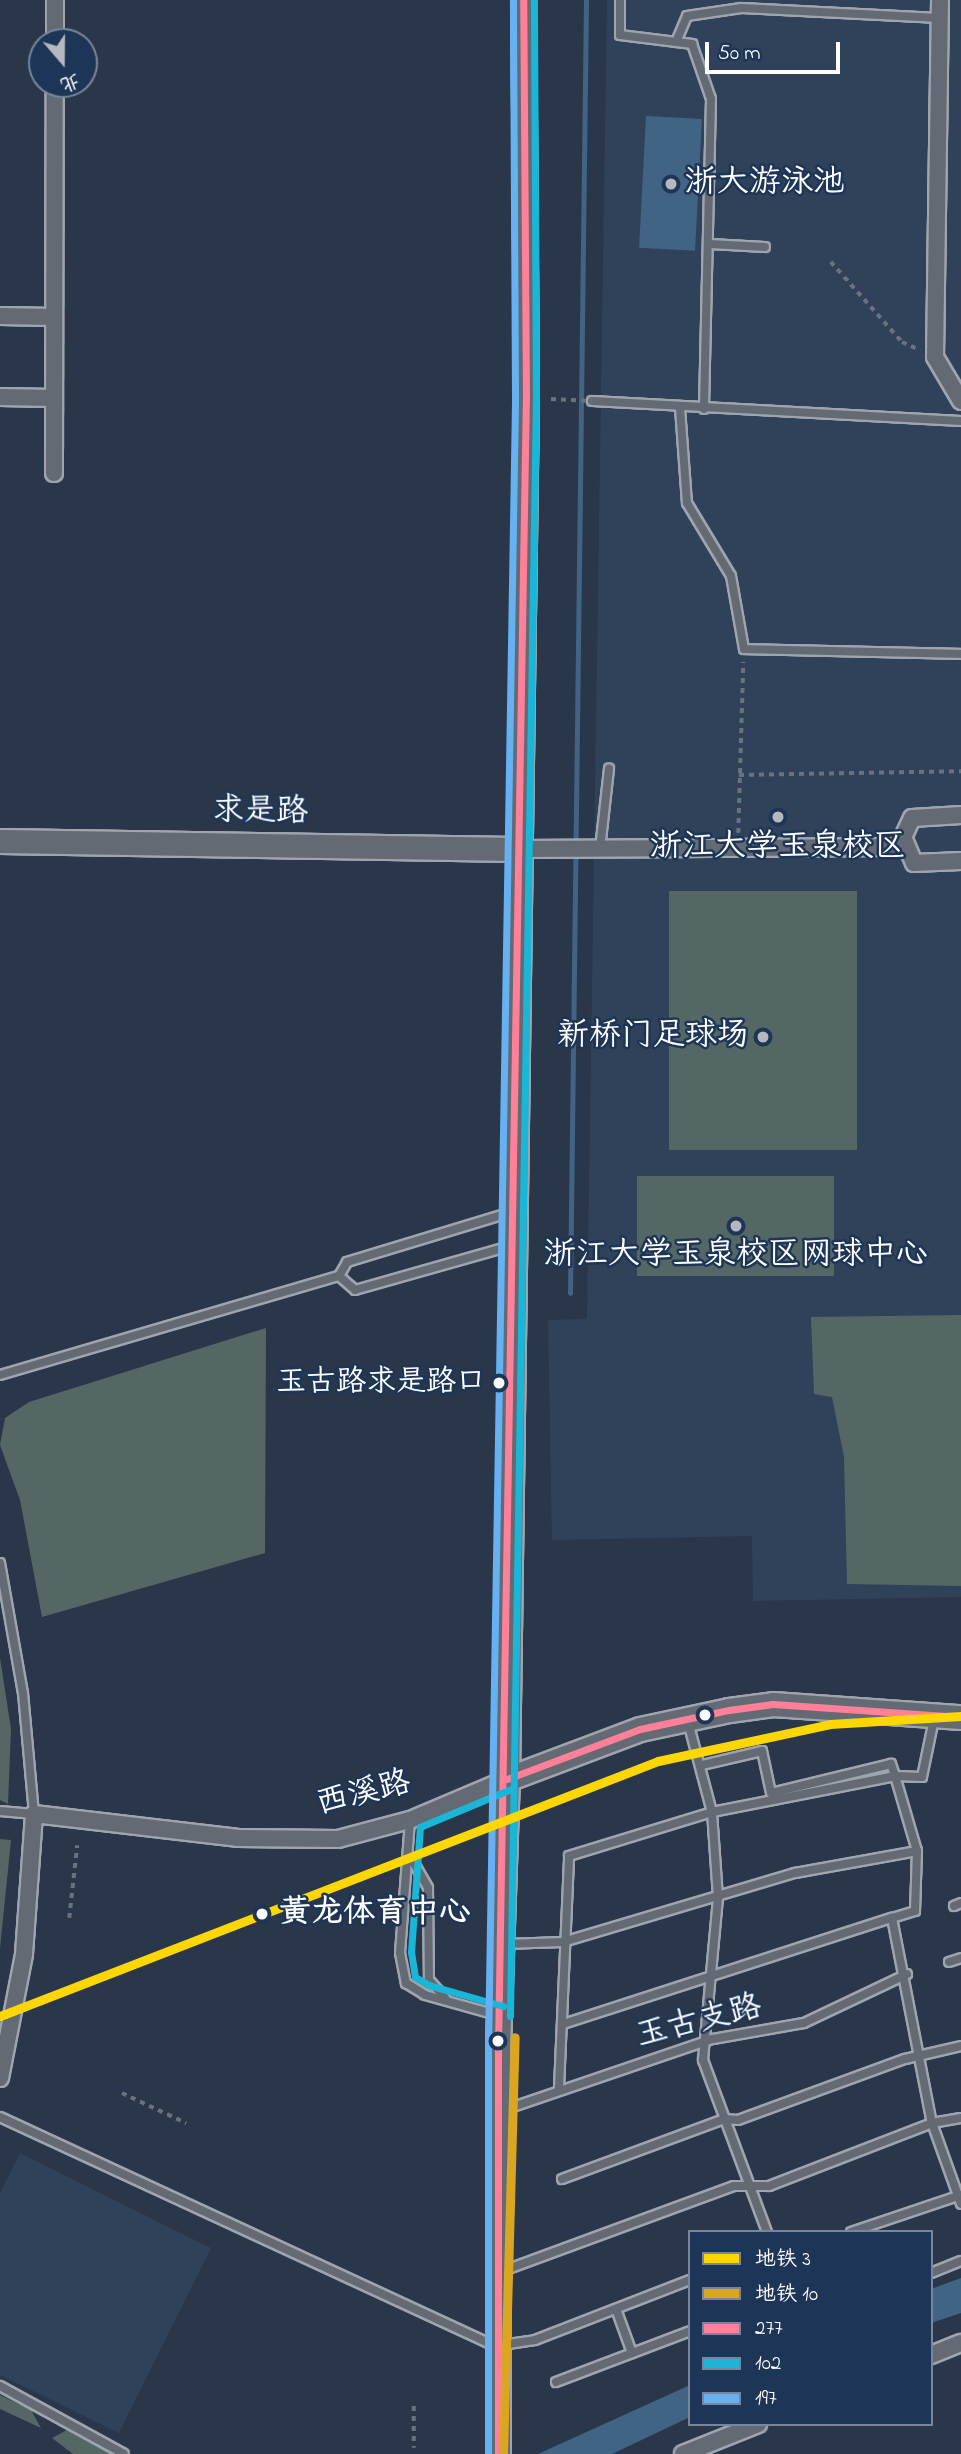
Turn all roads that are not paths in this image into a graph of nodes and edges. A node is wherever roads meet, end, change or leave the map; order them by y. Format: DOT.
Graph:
graph roads {
  1 [pos="55,0"];
  2 [pos="523,0"];
  3 [pos="620,0"];
  4 [pos="940,0"];
  5 [pos="940,18"];
  6 [pos="55,28"];
  7 [pos="676,42"];
  8 [pos="55,98"];
  9 [pos="710,244"];
  10 [pos="765,247"];
  11 [pos="0,316"];
  12 [pos="54,317"];
  13 [pos="0,397"];
  14 [pos="54,398"];
  15 [pos="592,401"];
  16 [pos="961,401"];
  17 [pos="680,408"];
  18 [pos="704,409"];
  19 [pos="961,421"];
  20 [pos="54,473"];
  21 [pos="961,654"];
  22 [pos="609,769"];
  23 [pos="961,815"];
  24 [pos="0,841"];
  25 [pos="904,842"];
  26 [pos="622,848"];
  27 [pos="519,849"];
  28 [pos="594,849"];
  29 [pos="961,861"];
  30 [pos="512,1212"];
  31 [pos="512,1246"];
  32 [pos="339,1276"];
  33 [pos="0,1375"];
  34 [pos="0,1563"];
  35 [pos="935,1712"];
  36 [pos="687,1717"];
  37 [pos="961,1717"];
  38 [pos="702,1765"];
  39 [pos="895,1776"];
  40 [pos="508,1779"];
  41 [pos="0,1811"];
  42 [pos="712,1812"];
  43 [pos="34,1814"];
  44 [pos="410,1819"];
  45 [pos="917,1851"];
  46 [pos="410,1856"];
  47 [pos="718,1898"];
  48 [pos="892,1919"];
  49 [pos="563,1942"];
  50 [pos="503,1944"];
  51 [pos="961,1958"];
  52 [pos="949,1962"];
  53 [pos="907,1974"];
  54 [pos="713,1975"];
  55 [pos="453,2004"];
  56 [pos="500,2016"];
  57 [pos="563,2024"];
  58 [pos="704,2042"];
  59 [pos="961,2046"];
  60 [pos="920,2059"];
  61 [pos="0,2078"];
  62 [pos="559,2088"];
  63 [pos="500,2111"];
  64 [pos="0,2117"];
  65 [pos="961,2118"];
  66 [pos="724,2119"];
  67 [pos="932,2123"];
  68 [pos="562,2179"];
  69 [pos="749,2185"];
  70 [pos="960,2198"];
  71 [pos="766,2230"];
  72 [pos="858,2230"];
  73 [pos="961,2261"];
  74 [pos="933,2272"];
  75 [pos="497,2273"];
  76 [pos="688,2281"];
  77 [pos="616,2309"];
  78 [pos="688,2332"];
  79 [pos="961,2343"];
  80 [pos="495,2346"];
  81 [pos="632,2353"];
  82 [pos="933,2354"];
  83 [pos="556,2382"];
  84 [pos="0,2386"];
  85 [pos="753,2426"];
  86 [pos="124,2454"];
  87 [pos="498,2454"];
  88 [pos="683,2454"];
  1 -- 6 [label="street"];
  2 -- 27 [label="main road"];
  3 -- 7 [label="lane"];
  4 -- 5 [label="street"];
  5 -- 7 [label="lane"];
  5 -- 16 [label="street"];
  7 -- 9 [label="lane"];
  8 -- 12 [label="street"];
  9 -- 10 [label="lane"];
  9 -- 18 [label="lane"];
  11 -- 12 [label="street"];
  12 -- 14 [label="street"];
  13 -- 14 [label="street"];
  14 -- 20 [label="street"];
  15 -- 17 [label="lane"];
  17 -- 18 [label="lane"];
  17 -- 21 [label="lane"];
  18 -- 19 [label="lane"];
  22 -- 28 [label="lane"];
  23 -- 25 [label="street"];
  24 -- 27 [label="main road, 求是路"];
  25 -- 26 [label="street"];
  25 -- 26 [label="street"];
  25 -- 29 [label="street"];
  26 -- 28 [label="street"];
  27 -- 28 [label="street"];
  27 -- 30 [label="main road"];
  30 -- 31 [label="main road"];
  30 -- 32 [label="lane"];
  31 -- 32 [label="lane"];
  31 -- 40 [label="main road"];
  32 -- 33 [label="lane"];
  34 -- 43 [label="lane"];
  35 -- 36 [label="main road, 西溪路"];
  35 -- 37 [label="main road, 西溪路"];
  35 -- 39 [label="lane"];
  36 -- 38 [label="lane"];
  36 -- 40 [label="main road, 西溪路"];
  38 -- 39 [label="lane"];
  38 -- 42 [label="lane"];
  39 -- 42 [label="lane"];
  39 -- 45 [label="lane"];
  40 -- 44 [label="street, 西溪路"];
  40 -- 50 [label="main road"];
  41 -- 43 [label="lane"];
  42 -- 47 [label="lane"];
  42 -- 49 [label="lane"];
  43 -- 44 [label="street, 西溪路"];
  43 -- 61 [label="street"];
  44 -- 46 [label="lane"];
  45 -- 47 [label="lane"];
  45 -- 48 [label="lane"];
  46 -- 55 [label="lane"];
  46 -- 55 [label="lane"];
  47 -- 49 [label="lane"];
  47 -- 54 [label="lane"];
  48 -- 53 [label="lane"];
  48 -- 54 [label="lane"];
  49 -- 50 [label="lane"];
  49 -- 57 [label="lane"];
  50 -- 56 [label="main road"];
  51 -- 52 [label="lane"];
  53 -- 58 [label="lane, 玉古支路"];
  53 -- 60 [label="lane"];
  54 -- 57 [label="lane"];
  54 -- 58 [label="lane"];
  55 -- 56 [label="lane"];
  56 -- 63 [label="main road"];
  57 -- 62 [label="lane"];
  58 -- 62 [label="lane, 玉古支路"];
  58 -- 66 [label="lane"];
  59 -- 60 [label="lane"];
  60 -- 66 [label="lane"];
  60 -- 67 [label="lane"];
  62 -- 63 [label="lane, 玉古支路"];
  63 -- 75 [label="main road"];
  64 -- 80 [label="lane"];
  65 -- 67 [label="lane"];
  66 -- 68 [label="lane"];
  66 -- 69 [label="lane"];
  67 -- 69 [label="lane"];
  67 -- 70 [label="lane"];
  69 -- 71 [label="lane"];
  69 -- 75 [label="lane"];
  70 -- 72 [label="lane"];
  73 -- 74 [label="lane"];
  75 -- 80 [label="main road"];
  76 -- 77 [label="lane"];
  77 -- 80 [label="lane"];
  77 -- 81 [label="lane"];
  78 -- 81 [label="lane"];
  79 -- 82 [label="street"];
  80 -- 87 [label="main road"];
  81 -- 83 [label="lane"];
  84 -- 86 [label="lane"];
  85 -- 88 [label="street"];
}
